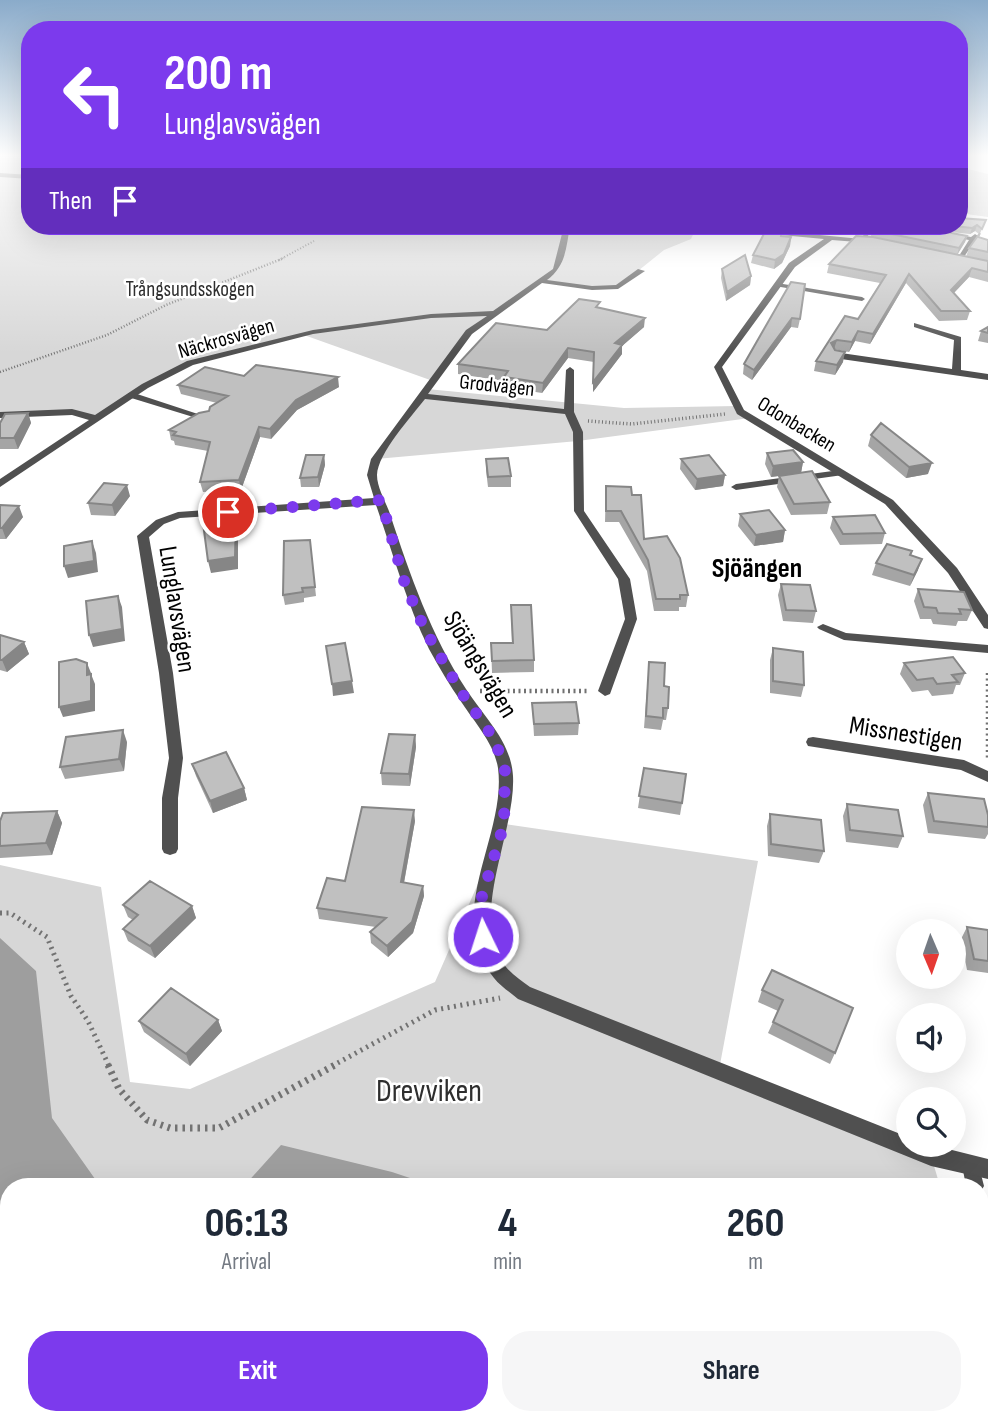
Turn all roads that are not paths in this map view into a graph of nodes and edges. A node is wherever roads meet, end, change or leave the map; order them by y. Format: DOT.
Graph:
graph roads {
  1 [pos="565,235"];
  2 [pos="806,235"];
  3 [pos="866,235"];
  4 [pos="950,235"];
  5 [pos="830,238"];
  6 [pos="862,240"];
  7 [pos="882,243"];
  8 [pos="957,258"];
  9 [pos="970,261"];
  10 [pos="641,271"];
  11 [pos="541,281"];
  12 [pos="778,285"];
  13 [pos="862,299"];
  14 [pos="492,313"];
  15 [pos="917,325"];
  16 [pos="834,355"];
  17 [pos="570,370"];
  18 [pos="956,373"];
  19 [pos="988,377"];
  20 [pos="131,395"];
  21 [pos="422,396"];
  22 [pos="0,415"];
  23 [pos="571,415"];
  24 [pos="206,418"];
  25 [pos="97,419"];
  26 [pos="840,473"];
  27 [pos="0,484"];
  28 [pos="736,487"];
  29 [pos="381,500"];
  30 [pos="988,625"];
  31 [pos="823,627"];
  32 [pos="988,649"];
  33 [pos="605,691"];
  34 [pos="813,742"];
  35 [pos="988,777"];
  36 [pos="170,849"];
  37 [pos="980,1167"];
  1 -- 11 [label="street, Sjöängsvägen"];
  2 -- 5 [label="street"];
  3 -- 6 [label="lane"];
  4 -- 8 [label="lane"];
  5 -- 6 [label="street"];
  5 -- 12 [label="street, Odonbacken"];
  6 -- 7 [label="street"];
  8 -- 9 [label="street"];
  10 -- 11 [label="street"];
  11 -- 14 [label="street, Sjöängsvägen"];
  12 -- 13 [label="lane"];
  12 -- 26 [label="street, Odonbacken"];
  14 -- 20 [label="street, Näckrosvägen"];
  14 -- 21 [label="street, Sjöängsvägen"];
  15 -- 18 [label="street"];
  16 -- 18 [label="street"];
  17 -- 23 [label="street, Grodvägen"];
  18 -- 19 [label="street"];
  20 -- 24 [label="lane"];
  20 -- 25 [label="street, Näckrosvägen"];
  21 -- 23 [label="street, Grodvägen"];
  21 -- 29 [label="street, Sjöängsvägen"];
  22 -- 25 [label="street"];
  23 -- 33 [label="street, Grodvägen"];
  25 -- 27 [label="street, Näckrosvägen"];
  26 -- 28 [label="lane"];
  26 -- 30 [label="street, Odonbacken"];
  29 -- 36 [label="street, Lunglavsvägen"];
  29 -- 37 [label="street, Sjöängsvägen"];
  31 -- 32 [label="lane"];
  34 -- 35 [label="street, Missnestigen"];
}
